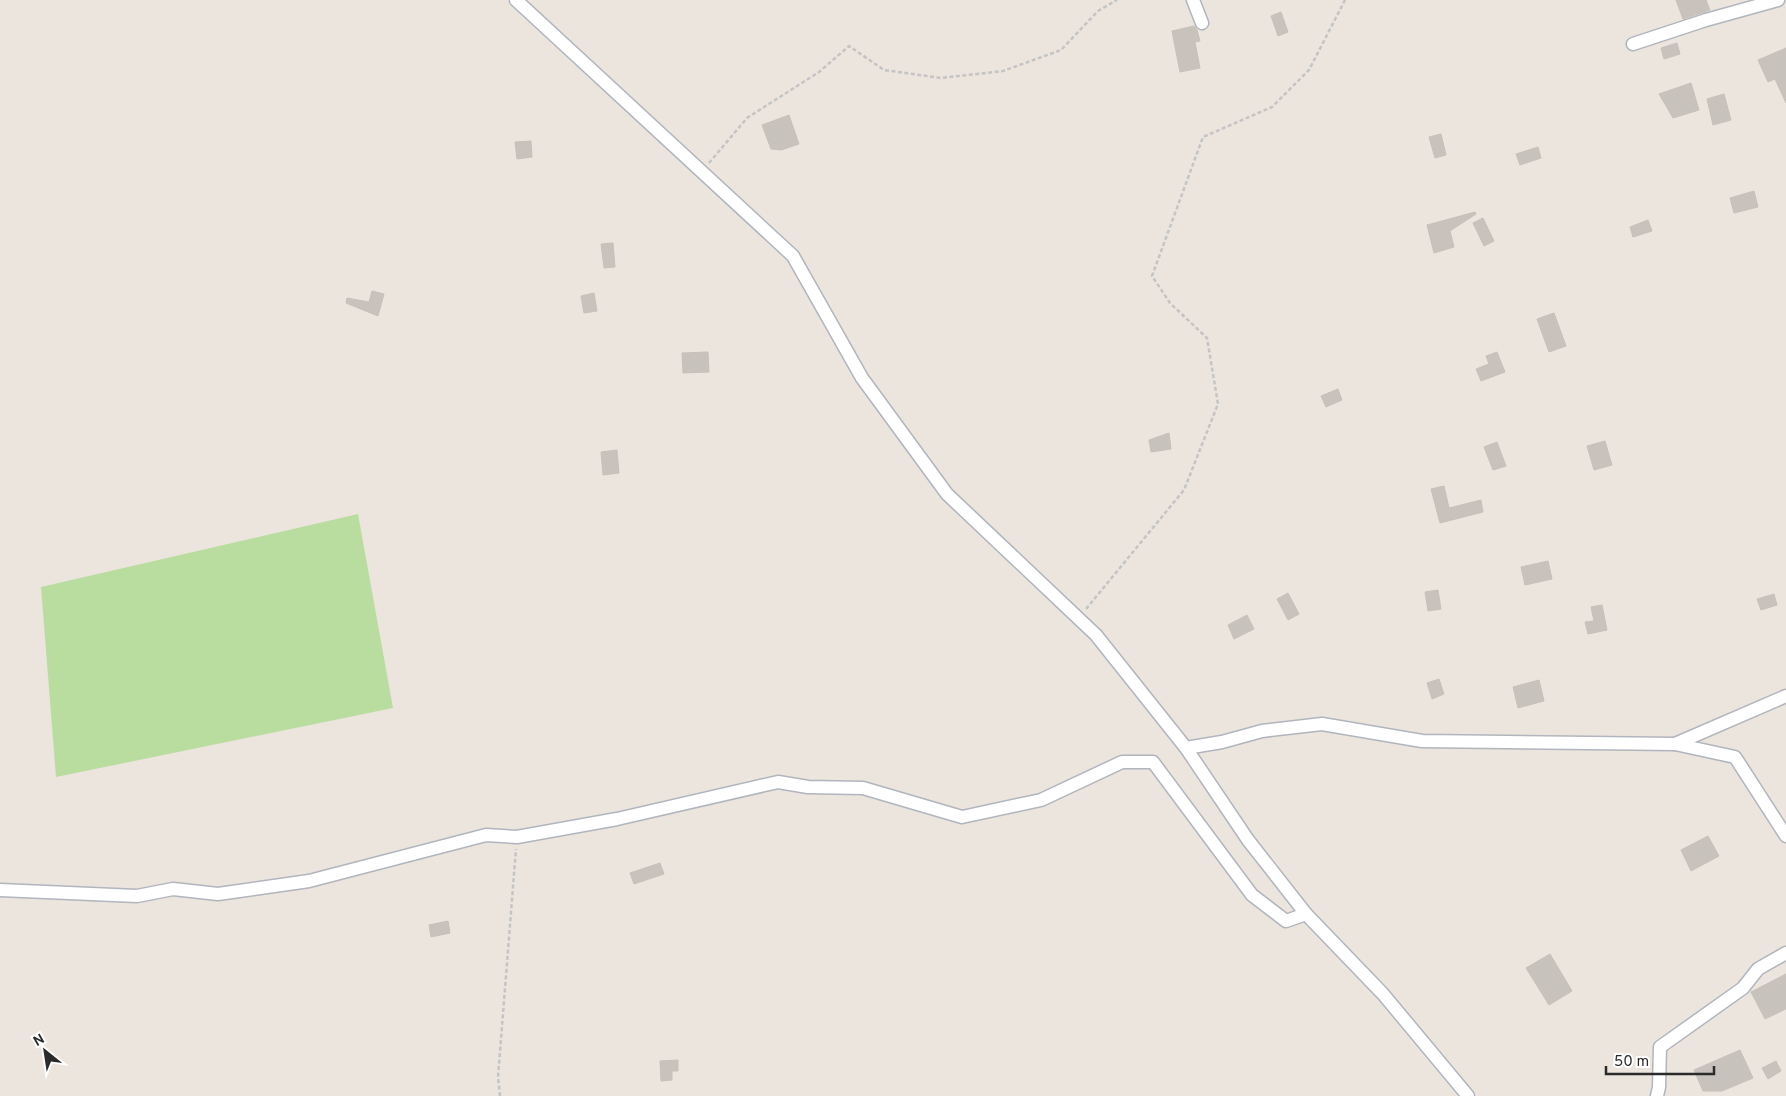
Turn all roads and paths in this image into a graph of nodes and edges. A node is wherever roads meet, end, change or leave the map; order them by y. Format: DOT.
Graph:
graph roads {
  1 [pos="516,0"];
  2 [pos="1117,0"];
  3 [pos="1193,0"];
  4 [pos="1344,0"];
  5 [pos="1778,0"];
  6 [pos="1202,23"];
  7 [pos="1633,44"];
  8 [pos="702,171"];
  9 [pos="1078,618"];
  10 [pos="1786,696"];
  11 [pos="1675,744"];
  12 [pos="1186,748"];
  13 [pos="1786,836"];
  14 [pos="517,837"];
  15 [pos="0,890"];
  16 [pos="1306,914"];
  17 [pos="1786,953"];
  18 [pos="500,1096"];
  19 [pos="1468,1096"];
  20 [pos="1657,1096"];
  1 -- 8 [label="street"];
  2 -- 8 [label="path"];
  3 -- 6 [label="street"];
  4 -- 9 [label="path"];
  5 -- 7 [label="street"];
  8 -- 9 [label="street"];
  9 -- 12 [label="street"];
  10 -- 11 [label="street"];
  11 -- 12 [label="street"];
  11 -- 13 [label="street"];
  12 -- 16 [label="street"];
  14 -- 15 [label="street"];
  14 -- 16 [label="street"];
  14 -- 18 [label="path"];
  16 -- 19 [label="street"];
  17 -- 20 [label="street"];
}
